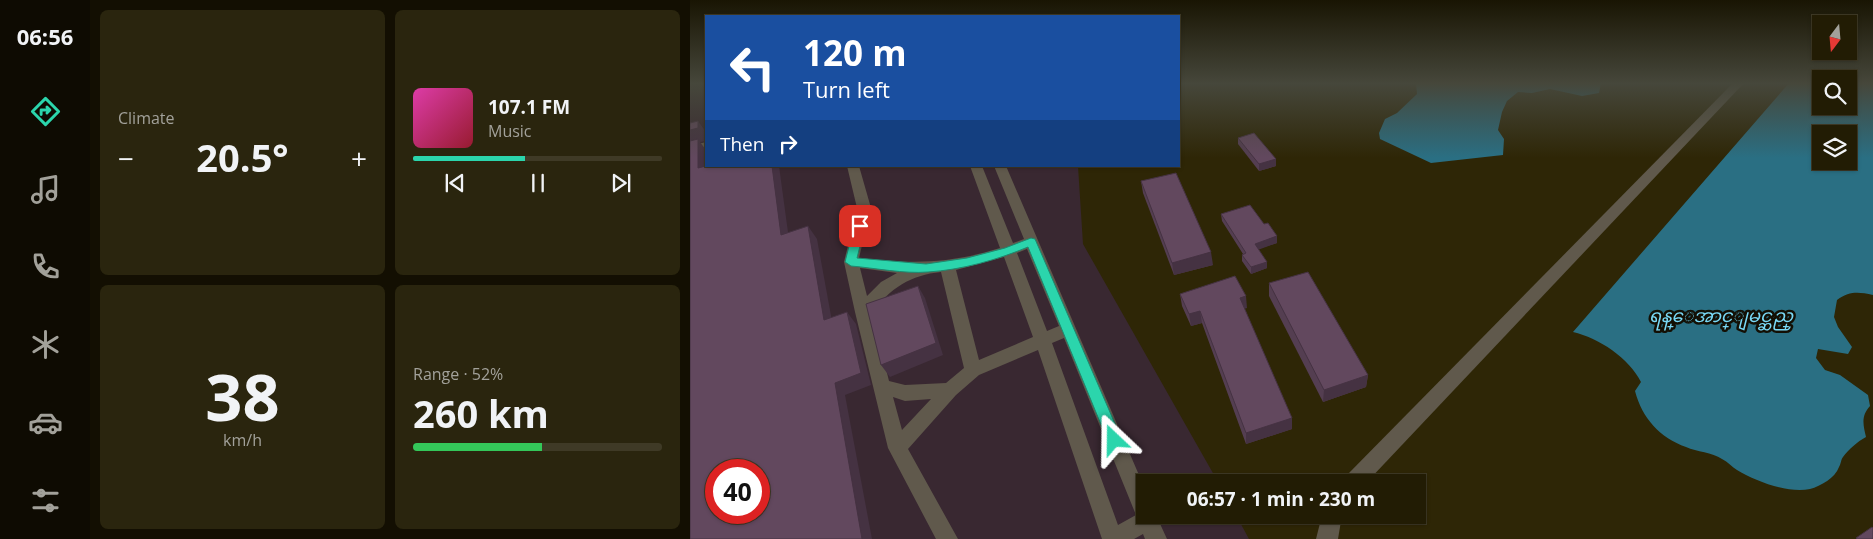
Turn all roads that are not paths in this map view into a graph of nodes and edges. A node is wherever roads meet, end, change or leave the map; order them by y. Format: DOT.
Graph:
graph roads {
  1 [pos="1715,108"];
  2 [pos="705,146"];
  3 [pos="690,150"];
  4 [pos="853,167"];
  5 [pos="976,167"];
  6 [pos="1000,167"];
  7 [pos="1031,242"];
  8 [pos="1008,251"];
  9 [pos="851,262"];
  10 [pos="947,265"];
  11 [pos="926,268"];
  12 [pos="863,312"];
  13 [pos="1069,329"];
  14 [pos="1043,341"];
  15 [pos="973,370"];
  16 [pos="883,388"];
  17 [pos="950,390"];
  18 [pos="897,448"];
  19 [pos="1362,474"];
  20 [pos="1136,492"];
  21 [pos="1136,523"];
  22 [pos="1149,524"];
  23 [pos="1330,524"];
  24 [pos="948,539"];
  25 [pos="1113,539"];
  26 [pos="1156,539"];
  27 [pos="1327,539"];
  1 -- 19 [label="street"];
  2 -- 3 [label="street"];
  4 -- 9 [label="street"];
  5 -- 8 [label="street"];
  6 -- 7 [label="street"];
  7 -- 8 [label="street"];
  7 -- 13 [label="street"];
  8 -- 10 [label="street"];
  8 -- 14 [label="street"];
  9 -- 11 [label="street"];
  9 -- 12 [label="street"];
  10 -- 11 [label="street"];
  10 -- 15 [label="street"];
  11 -- 12 [label="street"];
  12 -- 16 [label="street"];
  13 -- 14 [label="street"];
  13 -- 20 [label="street"];
  14 -- 15 [label="street"];
  14 -- 25 [label="street"];
  15 -- 17 [label="street"];
  16 -- 17 [label="street"];
  16 -- 18 [label="street"];
  17 -- 18 [label="street"];
  18 -- 24 [label="street"];
  21 -- 25 [label="street"];
  22 -- 26 [label="street"];
  23 -- 27 [label="street"];
}
